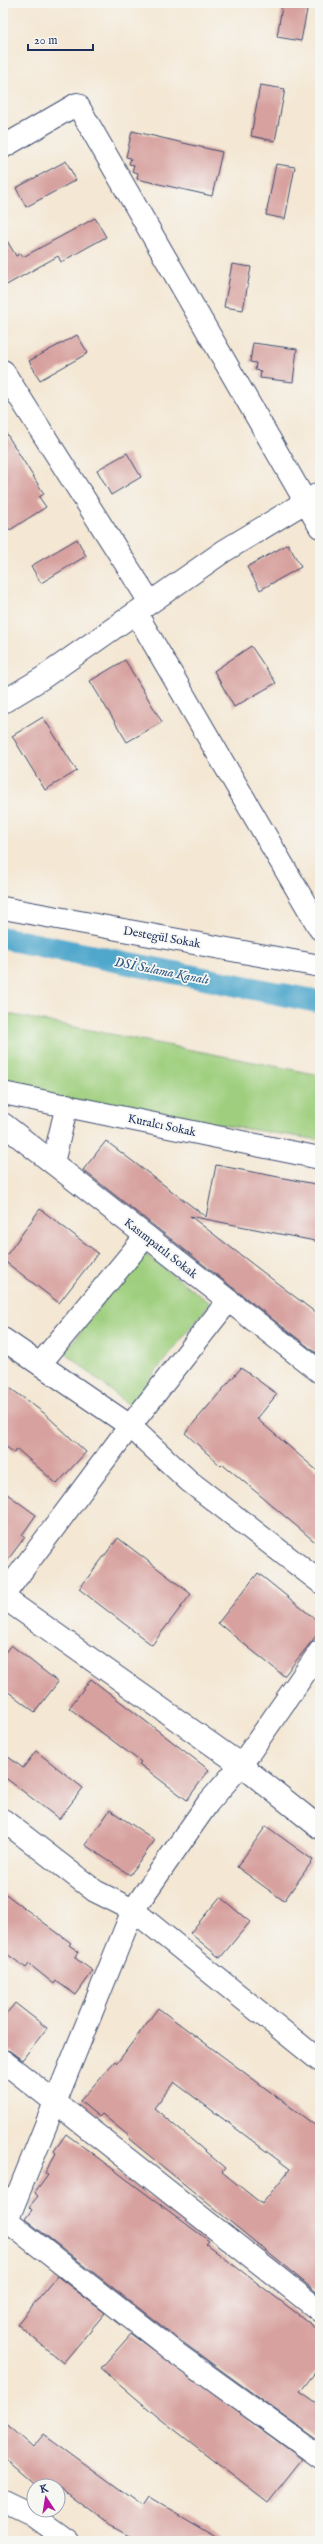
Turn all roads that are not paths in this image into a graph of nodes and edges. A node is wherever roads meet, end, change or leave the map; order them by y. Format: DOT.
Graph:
graph roads {
  1 [pos="3,147"];
  2 [pos="3,371"];
  3 [pos="313,497"];
  4 [pos="320,527"];
  5 [pos="143,608"];
  6 [pos="3,702"];
  7 [pos="3,908"];
  8 [pos="320,929"];
  9 [pos="320,966"];
  10 [pos="3,1093"];
  11 [pos="67,1105"];
  12 [pos="3,1124"];
  13 [pos="320,1158"];
  14 [pos="53,1163"];
  15 [pos="146,1236"];
  16 [pos="228,1301"];
  17 [pos="3,1339"];
  18 [pos="40,1364"];
  19 [pos="320,1372"];
  20 [pos="130,1426"];
  21 [pos="320,1582"];
  22 [pos="3,1597"];
  23 [pos="320,1651"];
  24 [pos="240,1765"];
  25 [pos="3,1820"];
  26 [pos="320,1828"];
  27 [pos="133,1910"];
  28 [pos="3,2061"];
  29 [pos="320,2061"];
  30 [pos="56,2101"];
  31 [pos="5,2225"];
  32 [pos="320,2311"];
  33 [pos="320,2457"];
  34 [pos="3,2485"];
  35 [pos="3,2501"];
  36 [pos="26,2509"];
  37 [pos="26,2512"];
  38 [pos="36,2518"];
  39 [pos="68,2541"];
  1 -- 3 [label="street"];
  2 -- 5 [label="street"];
  3 -- 4 [label="street"];
  3 -- 5 [label="street"];
  5 -- 6 [label="street"];
  5 -- 8 [label="street"];
  7 -- 9 [label="street, Destegül Sokak"];
  10 -- 11 [label="street, Kuralcı Sokak"];
  11 -- 13 [label="street, Kuralcı Sokak"];
  11 -- 14 [label="street"];
  12 -- 14 [label="street, Kasımpatılı Sokak"];
  14 -- 15 [label="street, Kasımpatılı Sokak"];
  15 -- 16 [label="street, Kasımpatılı Sokak"];
  15 -- 18 [label="street"];
  16 -- 19 [label="street, Kasımpatılı Sokak"];
  16 -- 20 [label="street"];
  17 -- 18 [label="street"];
  18 -- 20 [label="street"];
  20 -- 21 [label="street"];
  20 -- 22 [label="street"];
  22 -- 24 [label="street"];
  23 -- 24 [label="street"];
  24 -- 26 [label="street"];
  24 -- 27 [label="street"];
  25 -- 27 [label="street"];
  27 -- 29 [label="street"];
  27 -- 30 [label="street"];
  28 -- 30 [label="street"];
  30 -- 31 [label="street"];
  30 -- 32 [label="street"];
  31 -- 33 [label="street"];
  34 -- 36 [label="street"];
  35 -- 37 [label="street"];
  38 -- 39 [label="street"];
}
